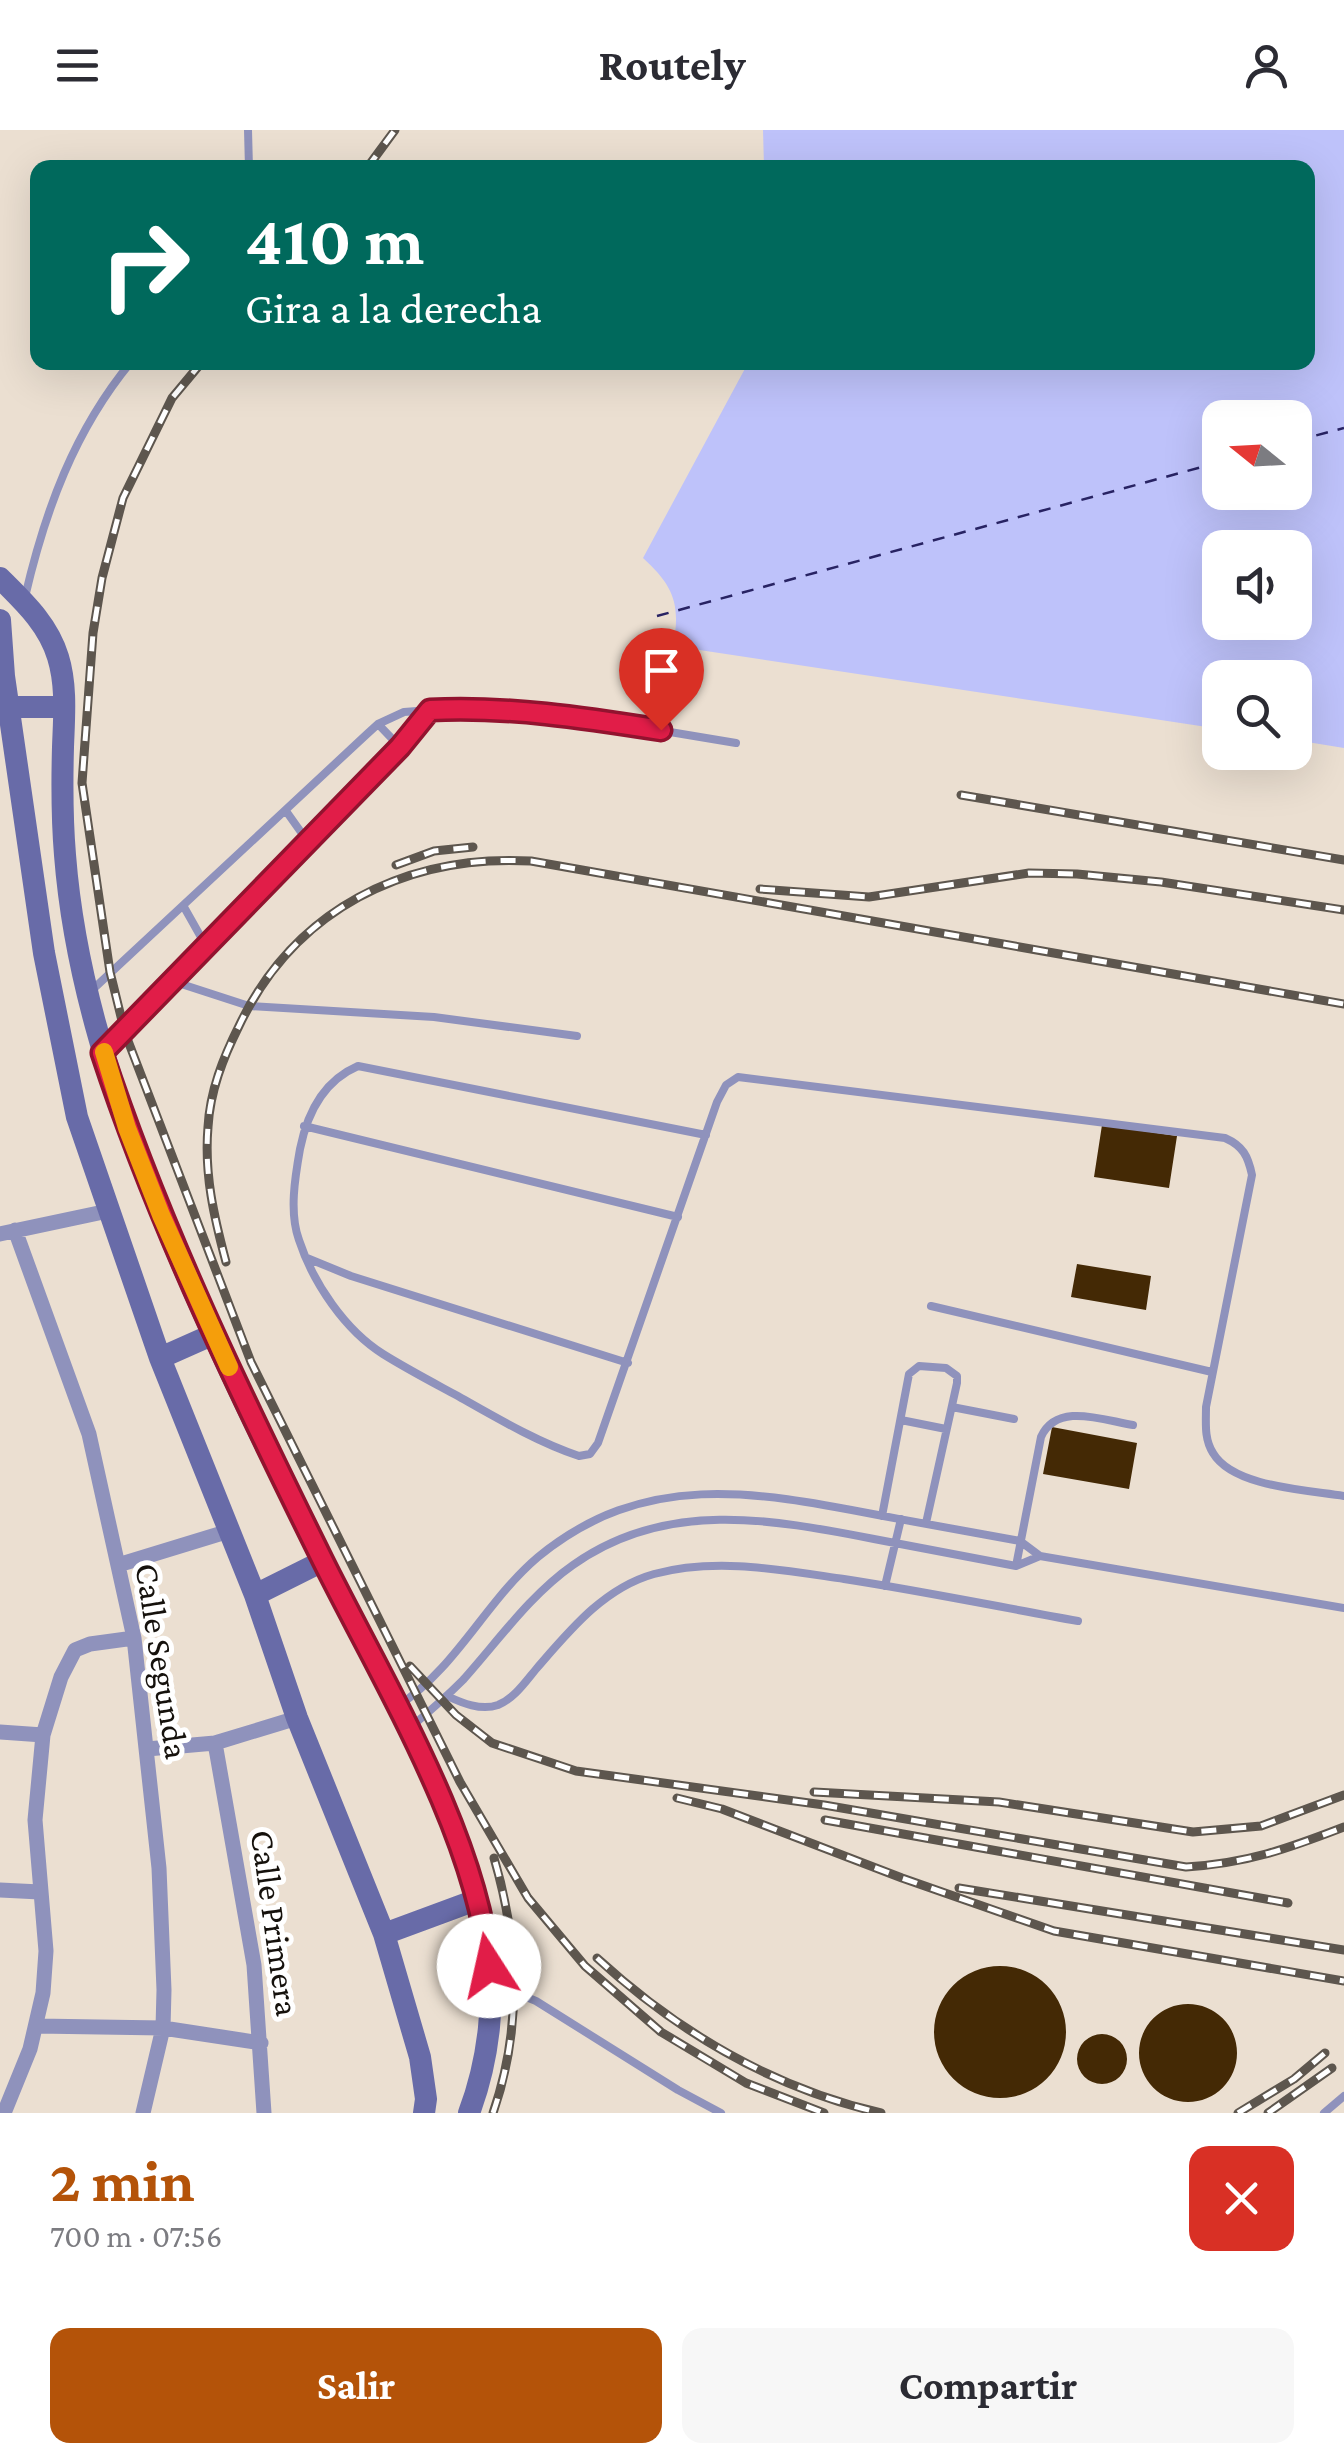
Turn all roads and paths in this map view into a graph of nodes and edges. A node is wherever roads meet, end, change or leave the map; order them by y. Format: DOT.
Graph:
graph roads {
  1 [pos="248,130"];
  2 [pos="250,160"];
  3 [pos="125,370"];
  4 [pos="0,578"];
  5 [pos="12,602"];
  6 [pos="0,620"];
  7 [pos="8,707"];
  8 [pos="64,707"];
  9 [pos="430,710"];
  10 [pos="378,724"];
  11 [pos="736,743"];
  12 [pos="400,747"];
  13 [pos="286,811"];
  14 [pos="308,842"];
  15 [pos="184,908"];
  16 [pos="206,946"];
  17 [pos="172,981"];
  18 [pos="86,995"];
  19 [pos="577,1036"];
  20 [pos="102,1053"];
  21 [pos="304,1126"];
  22 [pos="706,1134"];
  23 [pos="108,1211"];
  24 [pos="678,1217"];
  25 [pos="8,1232"];
  26 [pos="307,1258"];
  27 [pos="932,1306"];
  28 [pos="214,1334"];
  29 [pos="160,1358"];
  30 [pos="628,1363"];
  31 [pos="1212,1372"];
  32 [pos="952,1407"];
  33 [pos="901,1420"];
  34 [pos="1014,1420"];
  35 [pos="1133,1425"];
  36 [pos="946,1429"];
  37 [pos="1344,1496"];
  38 [pos="882,1516"];
  39 [pos="901,1519"];
  40 [pos="926,1523"];
  41 [pos="229,1531"];
  42 [pos="1020,1541"];
  43 [pos="896,1543"];
  44 [pos="1040,1556"];
  45 [pos="322,1560"];
  46 [pos="118,1566"];
  47 [pos="1016,1566"];
  48 [pos="886,1586"];
  49 [pos="255,1595"];
  50 [pos="1344,1608"];
  51 [pos="1078,1621"];
  52 [pos="134,1638"];
  53 [pos="447,1696"];
  54 [pos="397,1707"];
  55 [pos="297,1718"];
  56 [pos="408,1730"];
  57 [pos="0,1732"];
  58 [pos="43,1735"];
  59 [pos="215,1743"];
  60 [pos="147,1748"];
  61 [pos="0,1890"];
  62 [pos="40,1892"];
  63 [pos="476,1900"];
  64 [pos="384,1934"];
  65 [pos="490,1989"];
  66 [pos="36,2026"];
  67 [pos="163,2028"];
  68 [pos="261,2043"];
  69 [pos="1344,2099"];
  70 [pos="4,2113"];
  71 [pos="143,2113"];
  72 [pos="264,2113"];
  73 [pos="424,2113"];
  74 [pos="469,2113"];
  75 [pos="721,2113"];
  76 [pos="1324,2113"];
  77 [pos="1337,2113"];
  1 -- 2 [label="lane"];
  3 -- 5 [label="lane"];
  4 -- 5 [label="main road"];
  5 -- 8 [label="main road"];
  6 -- 7 [label="main road"];
  7 -- 8 [label="main road"];
  7 -- 23 [label="main road"];
  8 -- 18 [label="main road"];
  9 -- 10 [label="lane"];
  9 -- 11 [label="lane"];
  9 -- 12 [label="lane"];
  10 -- 12 [label="lane"];
  10 -- 13 [label="lane"];
  12 -- 14 [label="lane"];
  13 -- 14 [label="lane"];
  13 -- 15 [label="lane"];
  14 -- 16 [label="lane"];
  15 -- 16 [label="lane"];
  15 -- 18 [label="lane"];
  16 -- 17 [label="lane"];
  17 -- 19 [label="lane"];
  17 -- 20 [label="lane"];
  18 -- 20 [label="main road"];
  20 -- 28 [label="main road"];
  21 -- 22 [label="lane"];
  21 -- 24 [label="lane"];
  21 -- 26 [label="lane"];
  22 -- 24 [label="lane"];
  22 -- 31 [label="lane"];
  23 -- 25 [label="street"];
  23 -- 29 [label="main road"];
  24 -- 30 [label="lane"];
  25 -- 46 [label="street, Calle Segunda"];
  26 -- 30 [label="lane"];
  26 -- 30 [label="lane"];
  27 -- 31 [label="lane"];
  28 -- 29 [label="main road"];
  28 -- 45 [label="main road"];
  29 -- 41 [label="main road"];
  31 -- 37 [label="lane"];
  32 -- 33 [label="lane"];
  32 -- 34 [label="lane"];
  32 -- 36 [label="lane"];
  33 -- 36 [label="lane"];
  33 -- 38 [label="lane"];
  35 -- 42 [label="lane"];
  36 -- 40 [label="lane"];
  38 -- 39 [label="lane"];
  38 -- 54 [label="lane"];
  39 -- 40 [label="lane"];
  39 -- 43 [label="lane"];
  40 -- 42 [label="lane"];
  41 -- 46 [label="street"];
  41 -- 49 [label="main road"];
  42 -- 44 [label="lane"];
  42 -- 47 [label="lane"];
  43 -- 47 [label="lane"];
  43 -- 48 [label="lane"];
  43 -- 53 [label="lane"];
  44 -- 47 [label="lane"];
  44 -- 50 [label="lane"];
  45 -- 49 [label="main road"];
  45 -- 54 [label="main road"];
  46 -- 52 [label="street, Calle Segunda"];
  48 -- 51 [label="lane"];
  48 -- 53 [label="lane"];
  49 -- 55 [label="main road"];
  52 -- 58 [label="street"];
  52 -- 60 [label="street, Calle Segunda"];
  53 -- 56 [label="lane"];
  54 -- 56 [label="main road"];
  55 -- 59 [label="street"];
  55 -- 64 [label="main road"];
  56 -- 63 [label="main road"];
  57 -- 58 [label="street"];
  58 -- 62 [label="street"];
  59 -- 60 [label="street"];
  59 -- 68 [label="street, Calle Primera"];
  60 -- 67 [label="street, Calle Segunda"];
  61 -- 62 [label="street"];
  62 -- 66 [label="street"];
  63 -- 64 [label="main road"];
  63 -- 65 [label="main road"];
  64 -- 73 [label="main road"];
  65 -- 74 [label="main road"];
  65 -- 75 [label="lane"];
  66 -- 67 [label="street"];
  66 -- 70 [label="street"];
  67 -- 68 [label="street"];
  67 -- 71 [label="street, Calle Segunda"];
  68 -- 72 [label="street, Calle Primera"];
  69 -- 76 [label="lane"];
  69 -- 77 [label="lane"];
}
